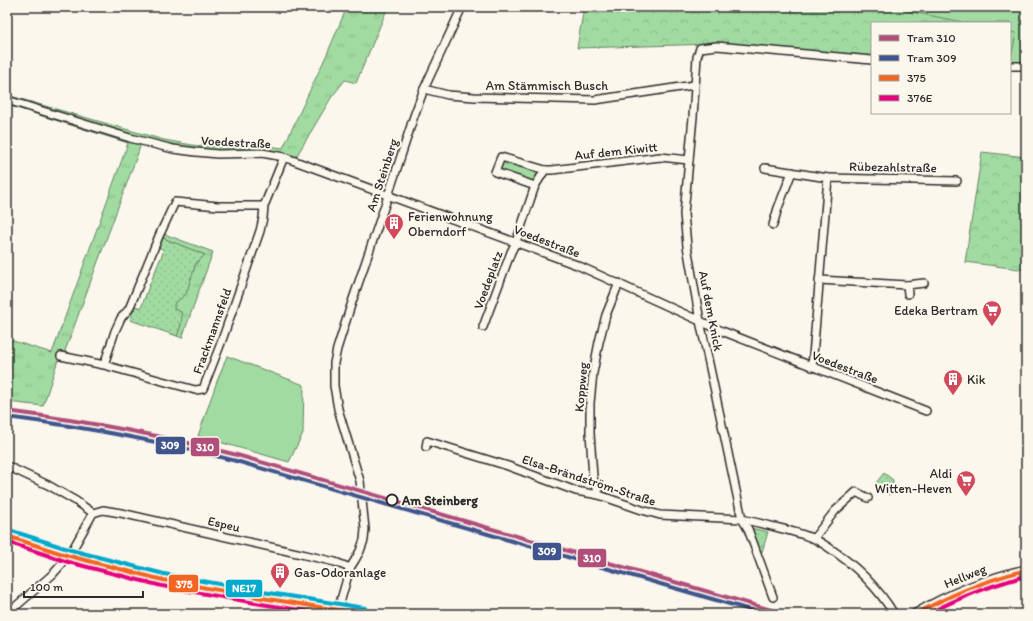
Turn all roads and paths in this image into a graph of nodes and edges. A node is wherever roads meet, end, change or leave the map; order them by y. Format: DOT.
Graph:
graph roads {
  1 [pos="462,7"];
  2 [pos="871,60"];
  3 [pos="1011,66"];
  4 [pos="1026,66"];
  5 [pos="694,85"];
  6 [pos="424,89"];
  7 [pos="7,100"];
  8 [pos="284,157"];
  9 [pos="689,160"];
  10 [pos="764,168"];
  11 [pos="545,170"];
  12 [pos="792,172"];
  13 [pos="828,178"];
  14 [pos="957,181"];
  15 [pos="535,186"];
  16 [pos="388,196"];
  17 [pos="264,206"];
  18 [pos="773,225"];
  19 [pos="516,242"];
  20 [pos="819,280"];
  21 [pos="924,282"];
  22 [pos="619,283"];
  23 [pos="907,285"];
  24 [pos="908,294"];
  25 [pos="700,321"];
  26 [pos="483,327"];
  27 [pos="61,356"];
  28 [pos="104,365"];
  29 [pos="812,367"];
  30 [pos="926,411"];
  31 [pos="426,447"];
  32 [pos="7,466"];
  33 [pos="599,495"];
  34 [pos="868,498"];
  35 [pos="92,513"];
  36 [pos="742,519"];
  37 [pos="7,536"];
  38 [pos="814,538"];
  39 [pos="69,556"];
  40 [pos="350,568"];
  41 [pos="1026,570"];
  42 [pos="773,597"];
  43 [pos="338,610"];
  44 [pos="7,614"];
  45 [pos="364,614"];
  46 [pos="894,614"];
  47 [pos="916,614"];
  1 -- 6 [label="street, Am Steinberg"];
  2 -- 5 [label="street, Auf dem Knick"];
  3 -- 4 [label="street"];
  5 -- 6 [label="street, Am Stämmisch Busch"];
  5 -- 9 [label="street, Auf dem Knick"];
  6 -- 16 [label="street, Am Steinberg"];
  7 -- 8 [label="street, Voedestraße"];
  8 -- 16 [label="street, Voedestraße"];
  8 -- 17 [label="street, Frackmannsfeld"];
  9 -- 11 [label="street, Auf dem Kiwitt"];
  9 -- 25 [label="street, Auf dem Knick"];
  10 -- 12 [label="street, Rübezahlstraße"];
  11 -- 15 [label="street"];
  11 -- 15 [label="street, Auf dem Kiwitt"];
  12 -- 13 [label="street, Rübezahlstraße"];
  12 -- 18 [label="street"];
  13 -- 14 [label="street, Rübezahlstraße"];
  13 -- 20 [label="street"];
  15 -- 19 [label="street"];
  16 -- 19 [label="street, Voedestraße"];
  16 -- 40 [label="street, Am Steinberg"];
  17 -- 28 [label="street"];
  17 -- 28 [label="street, Frackmannsfeld"];
  19 -- 22 [label="street, Voedestraße"];
  19 -- 26 [label="street, Voedeplatz"];
  20 -- 23 [label="street"];
  20 -- 29 [label="street"];
  21 -- 23 [label="street"];
  22 -- 25 [label="street, Voedestraße"];
  22 -- 33 [label="street, Koppweg"];
  23 -- 24 [label="street"];
  25 -- 29 [label="street, Voedestraße"];
  25 -- 36 [label="street, Auf dem Knick"];
  27 -- 28 [label="street, Frackmannsfeld"];
  29 -- 30 [label="street, Voedestraße"];
  31 -- 33 [label="street, Elsa-Brändström-Straße"];
  32 -- 35 [label="street"];
  33 -- 36 [label="street, Elsa-Brändström-Straße"];
  34 -- 38 [label="street"];
  35 -- 39 [label="street"];
  35 -- 40 [label="street, Espeu"];
  36 -- 38 [label="street"];
  36 -- 42 [label="street"];
  37 -- 39 [label="street"];
  38 -- 46 [label="street"];
  39 -- 43 [label="street"];
  39 -- 44 [label="street"];
  40 -- 43 [label="street, Am Steinberg"];
  41 -- 47 [label="street, Hellweg"];
  43 -- 45 [label="street"];
}
